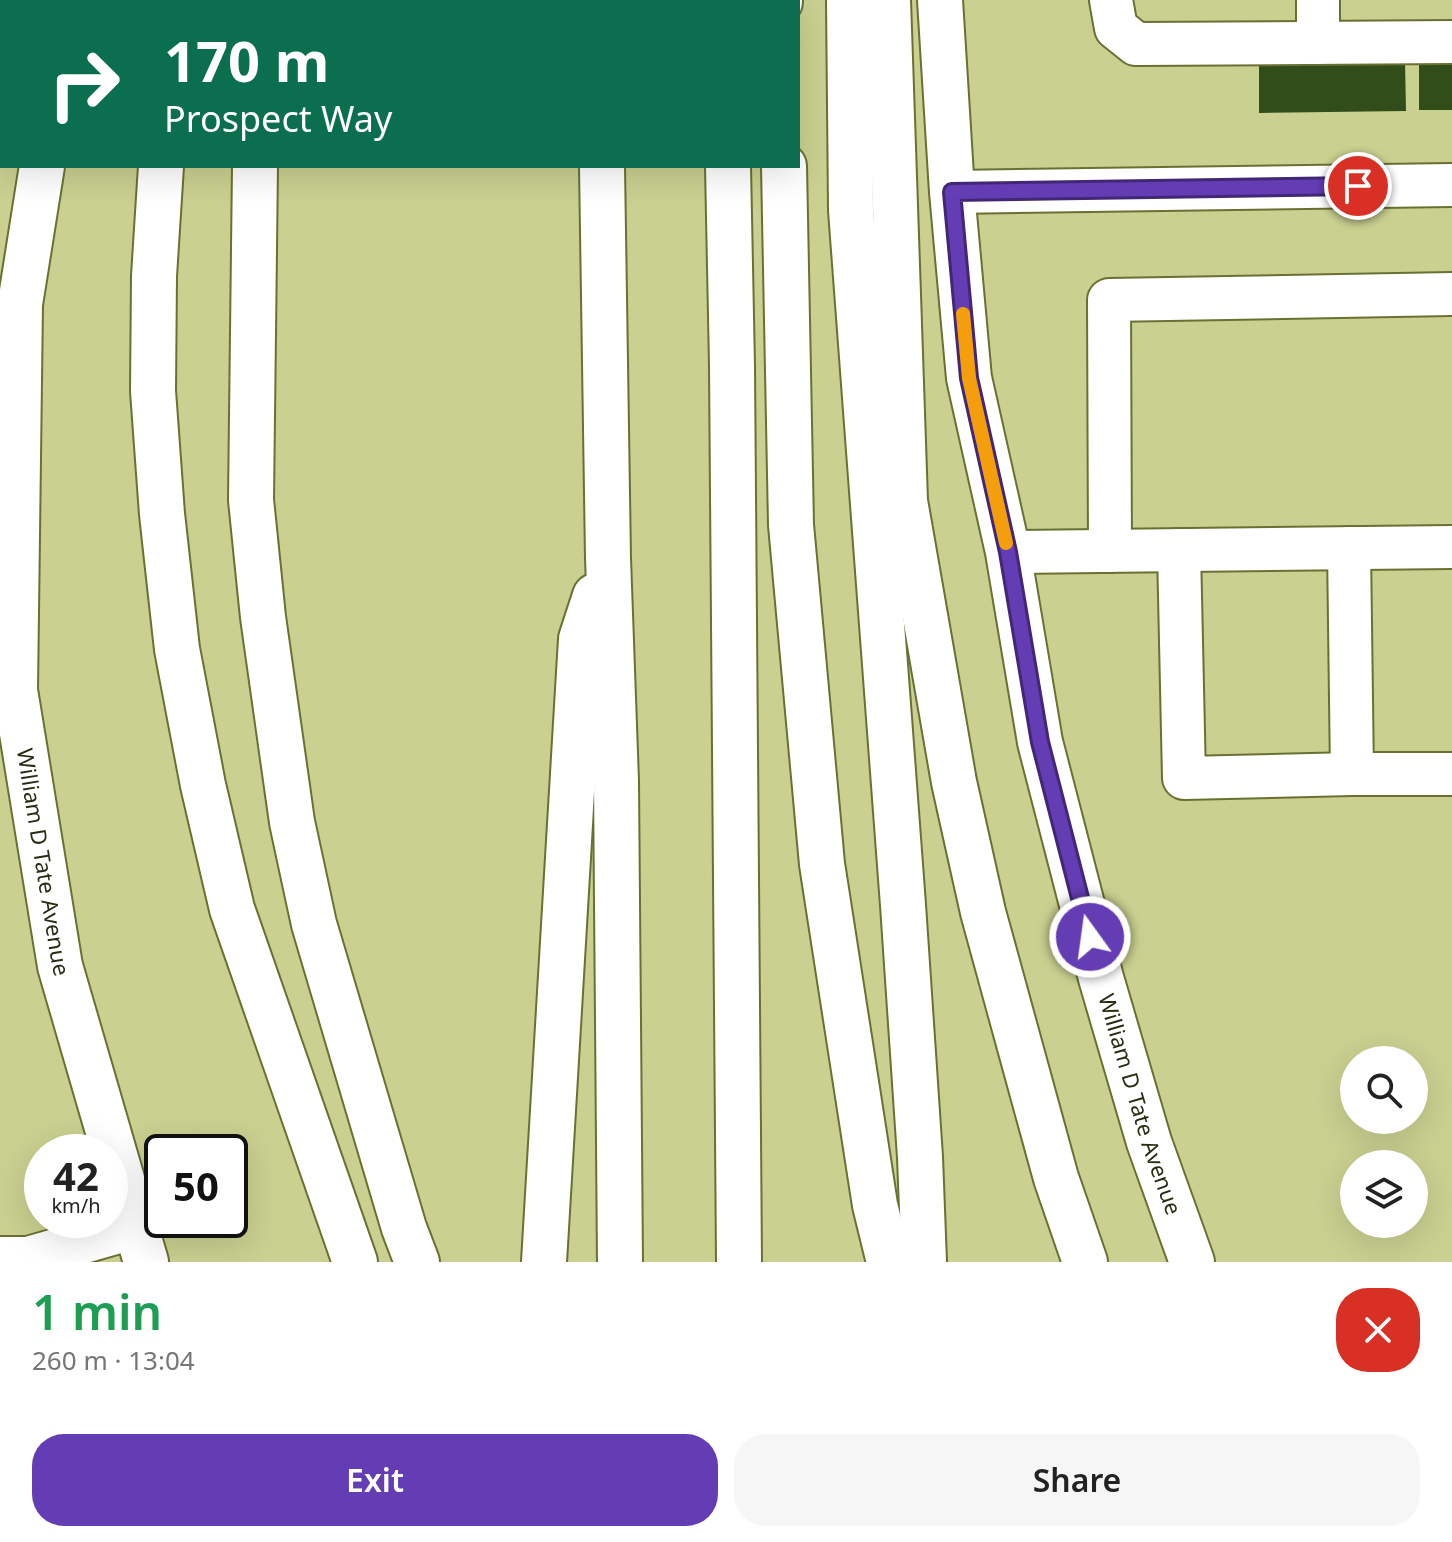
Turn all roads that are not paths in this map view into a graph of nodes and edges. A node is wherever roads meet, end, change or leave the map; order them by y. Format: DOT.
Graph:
graph roads {
  1 [pos="849,0"];
  2 [pos="888,0"];
  3 [pos="940,0"];
  4 [pos="1111,0"];
  5 [pos="1318,0"];
  6 [pos="1452,42"];
  7 [pos="1318,43"];
  8 [pos="42,168"];
  9 [pos="161,168"];
  10 [pos="255,168"];
  11 [pos="602,168"];
  12 [pos="728,168"];
  13 [pos="784,168"];
  14 [pos="1452,185"];
  15 [pos="952,192"];
  16 [pos="1452,294"];
  17 [pos="1452,547"];
  18 [pos="1349,548"];
  19 [pos="1179,550"];
  20 [pos="1110,551"];
  21 [pos="1008,552"];
  22 [pos="608,558"];
  23 [pos="7,688"];
  24 [pos="1352,774"];
  25 [pos="1452,774"];
  26 [pos="141,1244"];
  27 [pos="410,1245"];
  28 [pos="352,1254"];
  29 [pos="0,1258"];
  30 [pos="544,1262"];
  31 [pos="620,1262"];
  32 [pos="739,1262"];
  33 [pos="889,1262"];
  34 [pos="924,1262"];
  35 [pos="1085,1262"];
  36 [pos="1192,1262"];
  1 -- 34 [label="main road"];
  2 -- 35 [label="main road"];
  3 -- 15 [label="main road, William D Tate Avenue"];
  4 -- 7 [label="street"];
  5 -- 7 [label="street"];
  6 -- 7 [label="street"];
  8 -- 23 [label="main road, William D Tate Avenue"];
  9 -- 28 [label="main road"];
  10 -- 27 [label="main road"];
  11 -- 22 [label="main road"];
  12 -- 32 [label="main road"];
  13 -- 33 [label="main road"];
  14 -- 15 [label="street"];
  15 -- 21 [label="main road, William D Tate Avenue"];
  16 -- 20 [label="street"];
  17 -- 18 [label="street"];
  18 -- 19 [label="street"];
  18 -- 24 [label="street"];
  19 -- 20 [label="street"];
  19 -- 24 [label="street"];
  20 -- 21 [label="street"];
  21 -- 36 [label="main road, William D Tate Avenue"];
  22 -- 30 [label="main road"];
  22 -- 31 [label="main road"];
  23 -- 26 [label="main road, William D Tate Avenue"];
  24 -- 25 [label="street"];
  26 -- 29 [label="street"];
}
